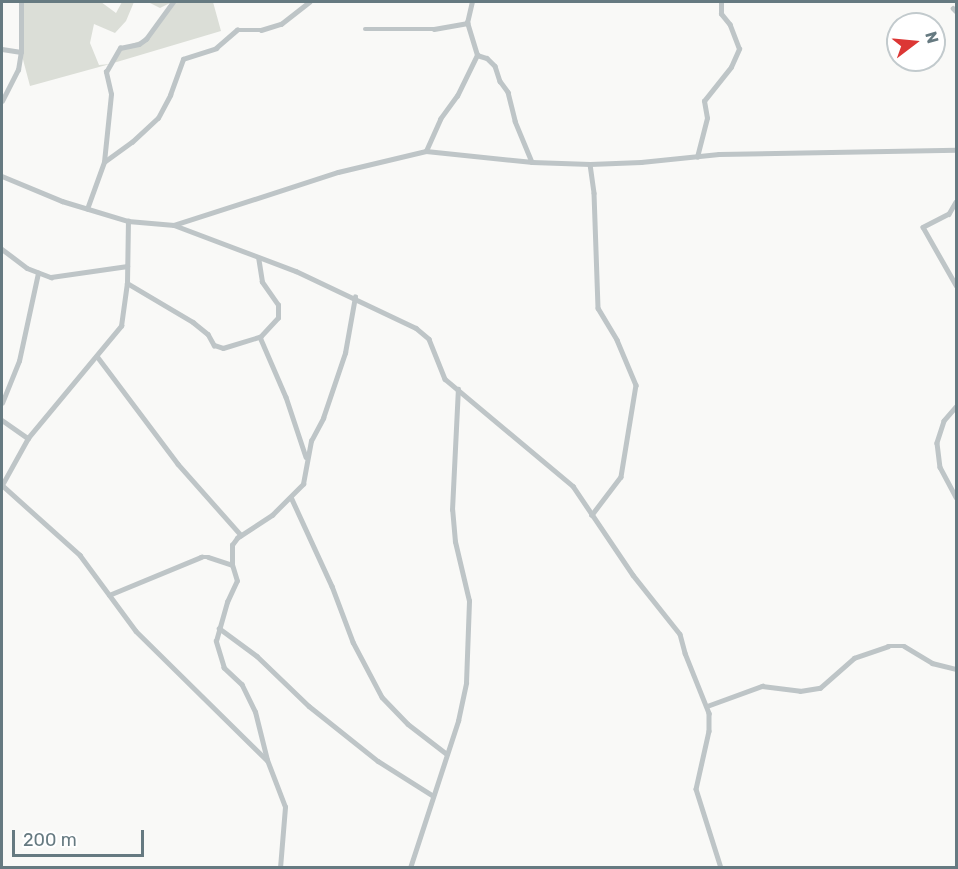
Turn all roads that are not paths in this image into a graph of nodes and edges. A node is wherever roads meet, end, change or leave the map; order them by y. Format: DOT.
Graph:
graph roads {
  1 [pos="21,2"];
  2 [pos="174,2"];
  3 [pos="309,2"];
  4 [pos="472,2"];
  5 [pos="720,2"];
  6 [pos="467,23"];
  7 [pos="365,29"];
  8 [pos="2,49"];
  9 [pos="21,52"];
  10 [pos="477,56"];
  11 [pos="2,101"];
  12 [pos="957,150"];
  13 [pos="426,151"];
  14 [pos="697,156"];
  15 [pos="104,162"];
  16 [pos="532,162"];
  17 [pos="590,164"];
  18 [pos="2,176"];
  19 [pos="957,202"];
  20 [pos="87,209"];
  21 [pos="128,221"];
  22 [pos="174,225"];
  23 [pos="2,249"];
  24 [pos="6,254"];
  25 [pos="258,258"];
  26 [pos="2,261"];
  27 [pos="127,266"];
  28 [pos="38,273"];
  29 [pos="127,283"];
  30 [pos="957,285"];
  31 [pos="356,297"];
  32 [pos="260,337"];
  33 [pos="97,356"];
  34 [pos="458,389"];
  35 [pos="2,403"];
  36 [pos="957,407"];
  37 [pos="2,420"];
  38 [pos="28,438"];
  39 [pos="307,460"];
  40 [pos="2,485"];
  41 [pos="291,497"];
  42 [pos="957,497"];
  43 [pos="592,515"];
  44 [pos="241,535"];
  45 [pos="232,565"];
  46 [pos="109,595"];
  47 [pos="219,628"];
  48 [pos="957,669"];
  49 [pos="707,706"];
  50 [pos="447,754"];
  51 [pos="267,760"];
  52 [pos="432,795"];
  53 [pos="280,867"];
  54 [pos="410,867"];
  55 [pos="721,867"];
  1 -- 9 [label="street"];
  2 -- 15 [label="street"];
  3 -- 15 [label="street"];
  4 -- 6 [label="street"];
  5 -- 14 [label="street"];
  6 -- 7 [label="street"];
  6 -- 10 [label="street"];
  8 -- 9 [label="street"];
  9 -- 11 [label="street"];
  10 -- 13 [label="street"];
  10 -- 16 [label="street"];
  12 -- 14 [label="street"];
  13 -- 16 [label="street"];
  13 -- 22 [label="street"];
  14 -- 17 [label="street"];
  15 -- 20 [label="street"];
  16 -- 17 [label="street"];
  17 -- 43 [label="street"];
  18 -- 20 [label="street"];
  19 -- 30 [label="street"];
  20 -- 21 [label="street"];
  21 -- 22 [label="street"];
  21 -- 27 [label="street"];
  22 -- 25 [label="street"];
  23 -- 24 [label="street"];
  24 -- 26 [label="street"];
  24 -- 28 [label="street"];
  25 -- 31 [label="street"];
  25 -- 32 [label="street"];
  27 -- 28 [label="street"];
  27 -- 29 [label="street"];
  28 -- 35 [label="street"];
  29 -- 32 [label="street"];
  29 -- 33 [label="street"];
  31 -- 34 [label="street"];
  31 -- 39 [label="street"];
  32 -- 39 [label="street"];
  33 -- 38 [label="street"];
  33 -- 44 [label="street"];
  34 -- 43 [label="street"];
  34 -- 50 [label="street"];
  36 -- 42 [label="street"];
  37 -- 38 [label="street"];
  38 -- 40 [label="street"];
  39 -- 41 [label="street"];
  40 -- 46 [label="street"];
  41 -- 44 [label="street"];
  41 -- 50 [label="street"];
  43 -- 49 [label="street"];
  44 -- 45 [label="street"];
  45 -- 46 [label="street"];
  45 -- 47 [label="street"];
  46 -- 51 [label="street"];
  47 -- 51 [label="street"];
  47 -- 52 [label="street"];
  48 -- 49 [label="street"];
  49 -- 55 [label="street"];
  50 -- 52 [label="street"];
  51 -- 53 [label="street"];
  52 -- 54 [label="street"];
}
